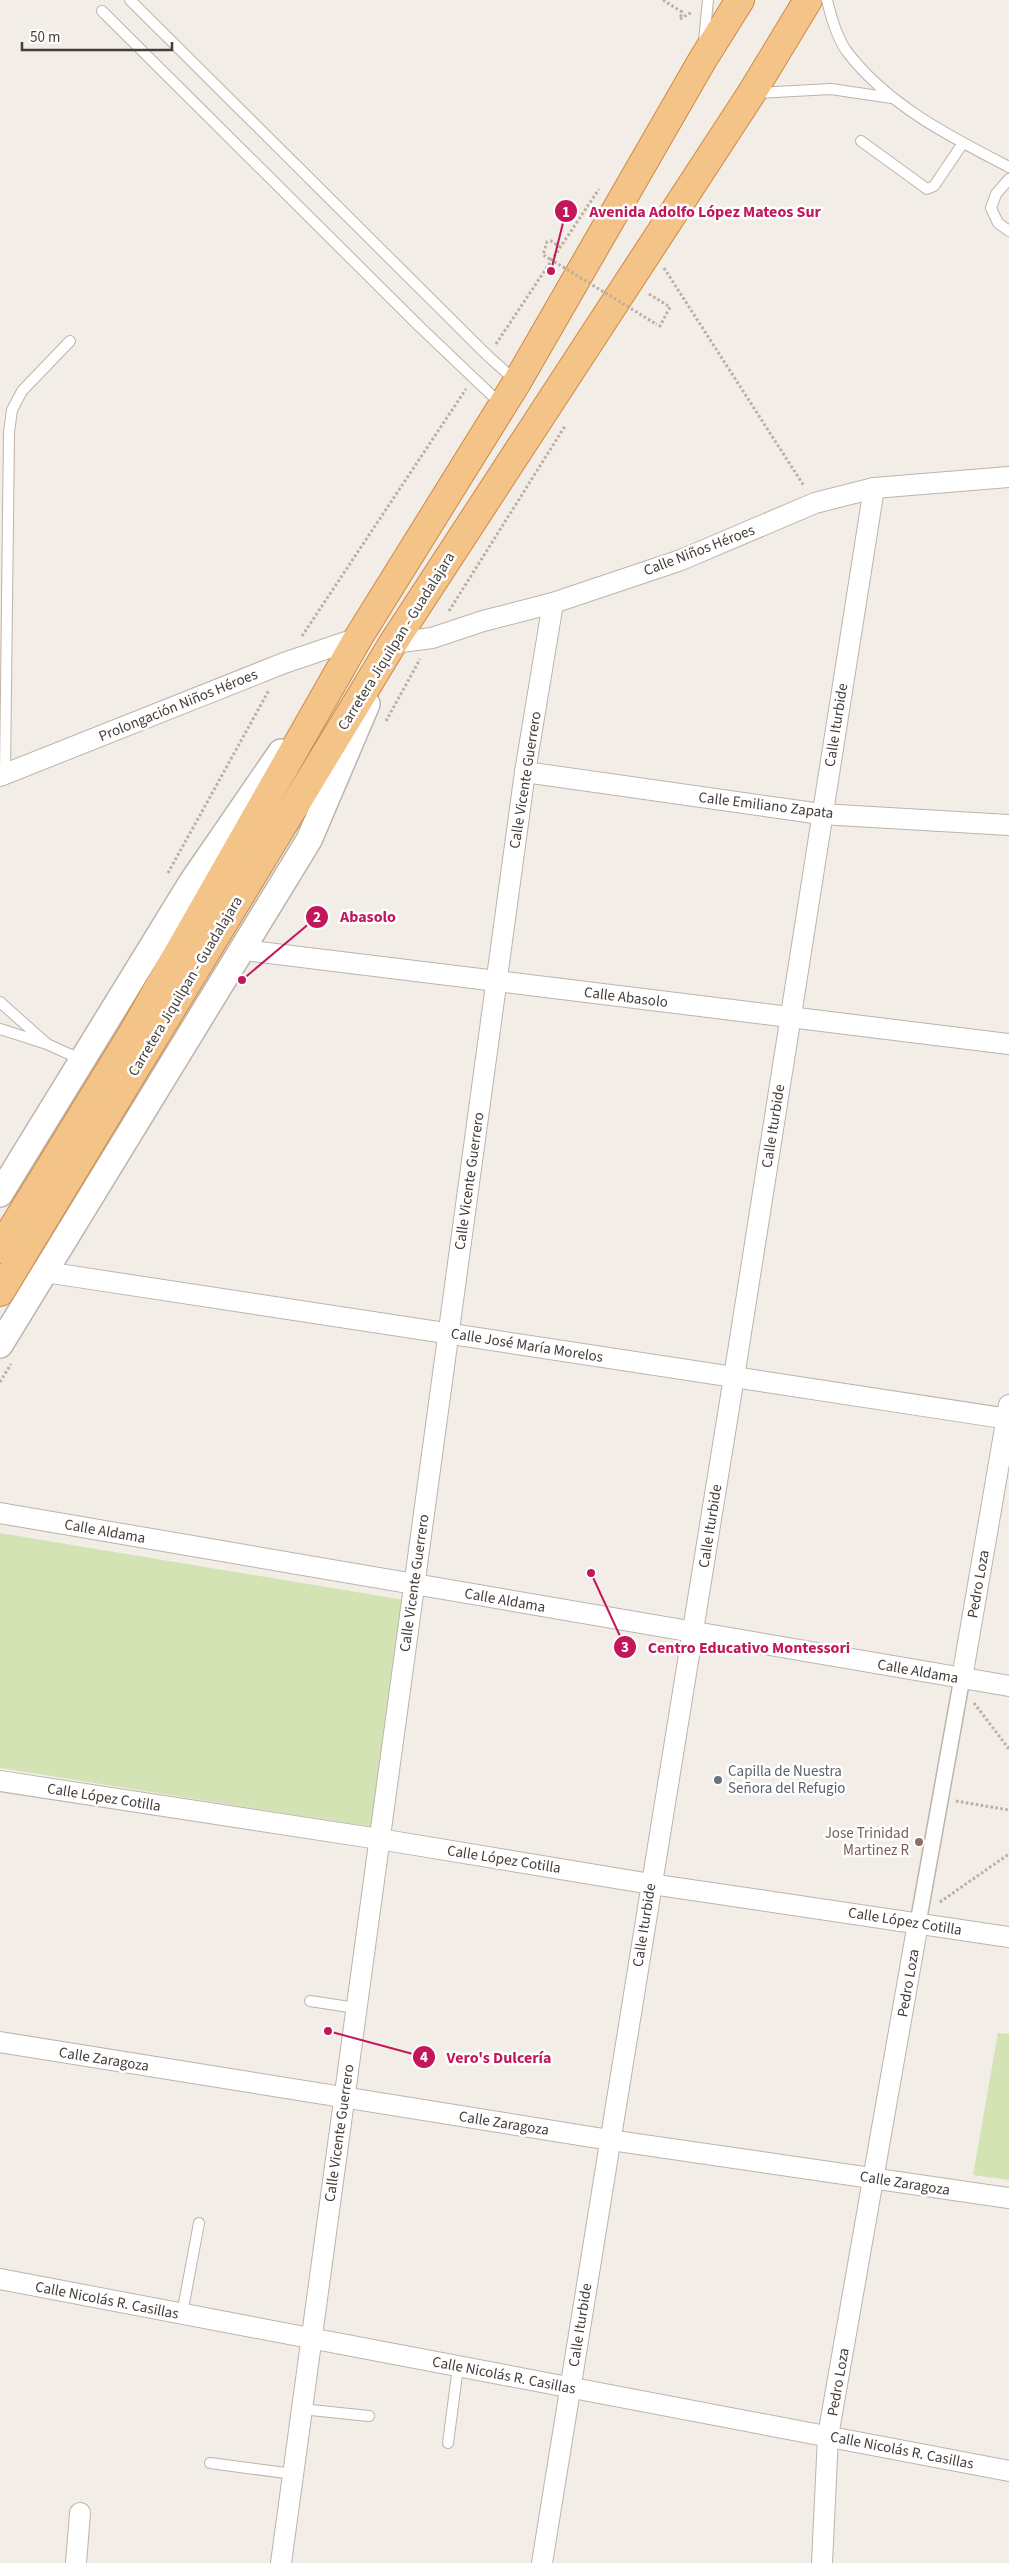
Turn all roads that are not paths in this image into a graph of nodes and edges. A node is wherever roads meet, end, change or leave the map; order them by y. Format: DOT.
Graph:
graph roads {
  1 [pos="130,0"];
  2 [pos="708,0"];
  3 [pos="740,0"];
  4 [pos="808,0"];
  5 [pos="827,0"];
  6 [pos="102,11"];
  7 [pos="703,59"];
  8 [pos="751,94"];
  9 [pos="892,98"];
  10 [pos="861,142"];
  11 [pos="963,143"];
  12 [pos="1009,167"];
  13 [pos="1009,179"];
  14 [pos="1009,231"];
  15 [pos="70,341"];
  16 [pos="517,382"];
  17 [pos="502,406"];
  18 [pos="1009,477"];
  19 [pos="874,488"];
  20 [pos="553,603"];
  21 [pos="358,638"];
  22 [pos="393,643"];
  23 [pos="525,772"];
  24 [pos="2,775"];
  25 [pos="821,814"];
  26 [pos="1009,825"];
  27 [pos="244,950"];
  28 [pos="497,981"];
  29 [pos="0,1002"];
  30 [pos="790,1018"];
  31 [pos="0,1030"];
  32 [pos="47,1044"];
  33 [pos="1009,1044"];
  34 [pos="83,1060"];
  35 [pos="7,1169"];
  36 [pos="0,1194"];
  37 [pos="0,1249"];
  38 [pos="45,1272"];
  39 [pos="0,1292"];
  40 [pos="448,1333"];
  41 [pos="0,1345"];
  42 [pos="734,1377"];
  43 [pos="1008,1414"];
  44 [pos="0,1513"];
  45 [pos="414,1584"];
  46 [pos="692,1632"];
  47 [pos="961,1681"];
  48 [pos="1009,1686"];
  49 [pos="0,1781"];
  50 [pos="379,1839"];
  51 [pos="650,1884"];
  52 [pos="919,1920"];
  53 [pos="1009,1937"];
  54 [pos="310,2001"];
  55 [pos="356,2008"];
  56 [pos="0,2042"];
  57 [pos="344,2097"];
  58 [pos="610,2140"];
  59 [pos="875,2178"];
  60 [pos="1009,2198"];
  61 [pos="199,2223"];
  62 [pos="0,2279"];
  63 [pos="182,2314"];
  64 [pos="310,2339"];
  65 [pos="458,2367"];
  66 [pos="570,2388"];
  67 [pos="302,2409"];
  68 [pos="369,2416"];
  69 [pos="828,2436"];
  70 [pos="448,2443"];
  71 [pos="210,2463"];
  72 [pos="1009,2471"];
  73 [pos="293,2474"];
  74 [pos="80,2514"];
  75 [pos="76,2563"];
  76 [pos="281,2563"];
  77 [pos="542,2563"];
  78 [pos="822,2563"];
  1 -- 16 [label="lane"];
  2 -- 7 [label="lane"];
  3 -- 7 [label="highway, Carretera Jiquilpan - Guadalajara"];
  4 -- 8 [label="highway, Carretera Jiquilpan - Guadalajara"];
  5 -- 9 [label="lane"];
  6 -- 17 [label="lane"];
  7 -- 16 [label="highway, Carretera Jiquilpan - Guadalajara"];
  8 -- 9 [label="lane"];
  8 -- 22 [label="highway, Carretera Jiquilpan - Guadalajara"];
  9 -- 11 [label="lane"];
  10 -- 11 [label="lane"];
  11 -- 12 [label="lane"];
  13 -- 14 [label="lane"];
  15 -- 24 [label="lane"];
  16 -- 17 [label="highway, Carretera Jiquilpan - Guadalajara"];
  17 -- 21 [label="highway, Carretera Jiquilpan - Guadalajara"];
  18 -- 19 [label="street, Calle Niños Héroes"];
  19 -- 20 [label="street, Calle Niños Héroes"];
  19 -- 25 [label="street, Calle Iturbide"];
  20 -- 22 [label="street, Calle Niños Héroes"];
  20 -- 23 [label="street, Calle Vicente Guerrero"];
  21 -- 24 [label="street, Prolongación Niños Héroes"];
  21 -- 34 [label="street"];
  21 -- 37 [label="highway, Carretera Jiquilpan - Guadalajara"];
  22 -- 27 [label="street"];
  22 -- 39 [label="highway, Carretera Jiquilpan - Guadalajara"];
  23 -- 25 [label="street, Calle Emiliano Zapata"];
  23 -- 28 [label="street, Calle Vicente Guerrero"];
  25 -- 26 [label="street, Calle Emiliano Zapata"];
  25 -- 30 [label="street, Calle Iturbide"];
  27 -- 28 [label="street, Calle Abasolo"];
  27 -- 38 [label="street"];
  28 -- 30 [label="street, Calle Abasolo"];
  28 -- 40 [label="street, Calle Vicente Guerrero"];
  29 -- 32 [label="lane"];
  30 -- 33 [label="street, Calle Abasolo"];
  30 -- 42 [label="street, Calle Iturbide"];
  31 -- 32 [label="lane"];
  32 -- 34 [label="lane"];
  34 -- 35 [label="street"];
  35 -- 36 [label="street"];
  38 -- 40 [label="street, Calle José María Morelos"];
  38 -- 41 [label="street"];
  40 -- 42 [label="street, Calle José María Morelos"];
  40 -- 45 [label="street, Calle Vicente Guerrero"];
  42 -- 43 [label="street, Calle José María Morelos"];
  42 -- 46 [label="street, Calle Iturbide"];
  43 -- 47 [label="street, Pedro Loza"];
  44 -- 45 [label="street, Calle Aldama"];
  45 -- 46 [label="street, Calle Aldama"];
  45 -- 50 [label="street, Calle Vicente Guerrero"];
  46 -- 47 [label="street, Calle Aldama"];
  46 -- 51 [label="street, Calle Iturbide"];
  47 -- 48 [label="street, Calle Aldama"];
  47 -- 52 [label="street, Pedro Loza"];
  49 -- 50 [label="street, Calle López Cotilla"];
  50 -- 51 [label="street, Calle López Cotilla"];
  50 -- 55 [label="street, Calle Vicente Guerrero"];
  51 -- 52 [label="street, Calle López Cotilla"];
  51 -- 58 [label="street, Calle Iturbide"];
  52 -- 53 [label="street, Calle López Cotilla"];
  52 -- 59 [label="street, Pedro Loza"];
  54 -- 55 [label="lane"];
  55 -- 57 [label="street, Calle Vicente Guerrero"];
  56 -- 57 [label="street, Calle Zaragoza"];
  57 -- 58 [label="street, Calle Zaragoza"];
  57 -- 64 [label="street, Calle Vicente Guerrero"];
  58 -- 59 [label="street, Calle Zaragoza"];
  58 -- 66 [label="street, Calle Iturbide"];
  59 -- 60 [label="street, Calle Zaragoza"];
  59 -- 69 [label="street, Pedro Loza"];
  61 -- 63 [label="lane"];
  62 -- 63 [label="street, Calle Nicolás R. Casillas"];
  63 -- 64 [label="street, Calle Nicolás R. Casillas"];
  64 -- 65 [label="street, Calle Nicolás R. Casillas"];
  64 -- 67 [label="street, Calle Vicente Guerrero"];
  65 -- 66 [label="street, Calle Nicolás R. Casillas"];
  65 -- 70 [label="lane"];
  66 -- 69 [label="street, Calle Nicolás R. Casillas"];
  66 -- 77 [label="street, Calle Iturbide"];
  67 -- 68 [label="lane"];
  67 -- 73 [label="street, Calle Vicente Guerrero"];
  69 -- 72 [label="street, Calle Nicolás R. Casillas"];
  69 -- 78 [label="street, Pedro Loza"];
  71 -- 73 [label="lane"];
  73 -- 76 [label="street, Calle Vicente Guerrero"];
  74 -- 75 [label="street"];
}
